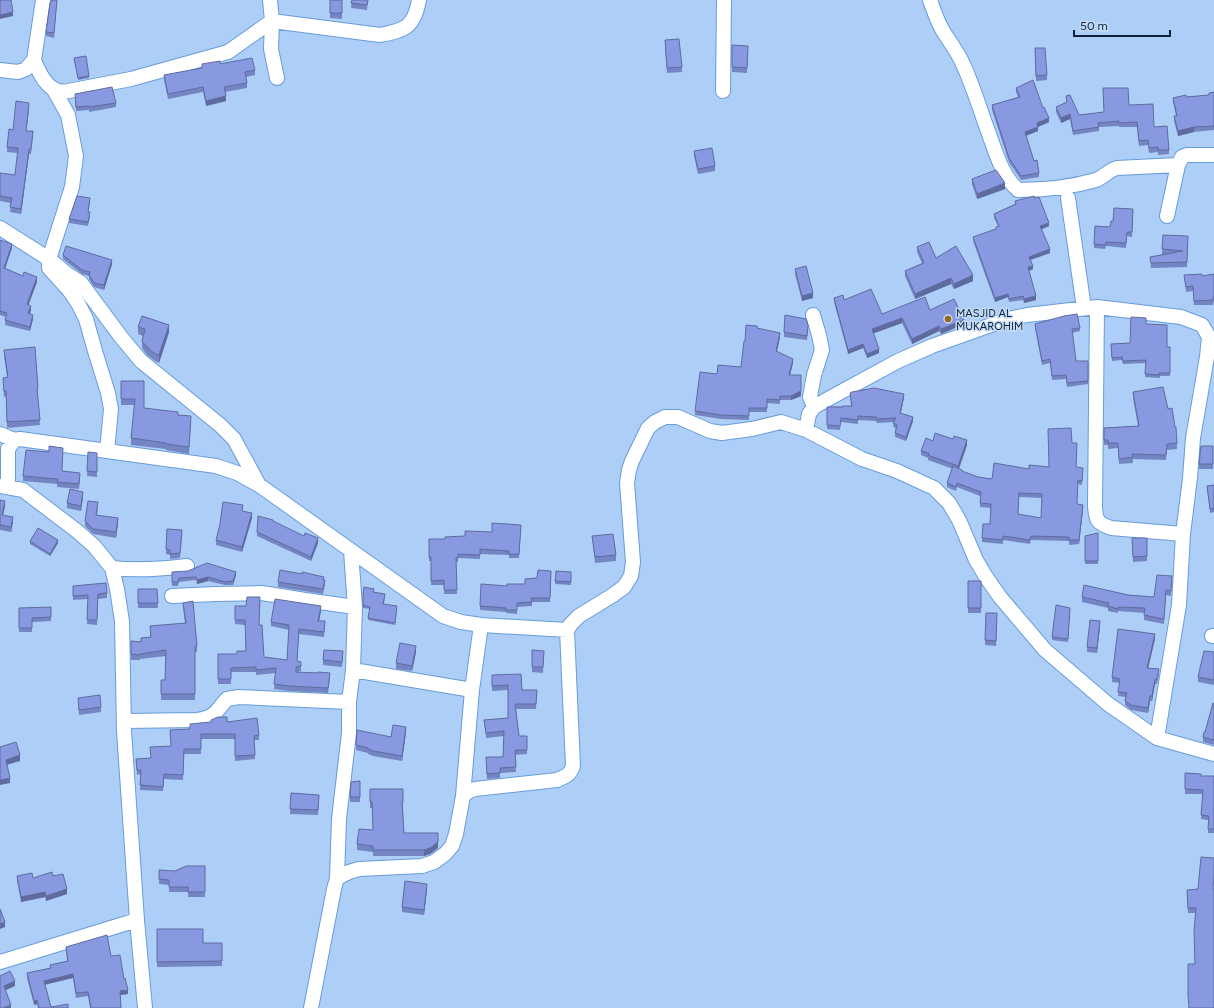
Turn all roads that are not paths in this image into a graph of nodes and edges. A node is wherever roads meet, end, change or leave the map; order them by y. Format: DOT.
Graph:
graph roads {
  1 [pos="43,0"];
  2 [pos="270,0"];
  3 [pos="419,0"];
  4 [pos="724,0"];
  5 [pos="930,0"];
  6 [pos="272,21"];
  7 [pos="34,60"];
  8 [pos="0,70"];
  9 [pos="277,78"];
  10 [pos="54,90"];
  11 [pos="724,91"];
  12 [pos="1214,155"];
  13 [pos="1178,165"];
  14 [pos="1068,198"];
  15 [pos="1167,216"];
  16 [pos="0,228"];
  17 [pos="49,259"];
  18 [pos="1090,308"];
  19 [pos="813,315"];
  20 [pos="1211,357"];
  21 [pos="814,407"];
  22 [pos="806,430"];
  23 [pos="0,434"];
  24 [pos="14,440"];
  25 [pos="107,451"];
  26 [pos="259,485"];
  27 [pos="4,486"];
  28 [pos="1183,534"];
  29 [pos="351,550"];
  30 [pos="187,566"];
  31 [pos="112,568"];
  32 [pos="172,596"];
  33 [pos="355,607"];
  34 [pos="480,625"];
  35 [pos="567,630"];
  36 [pos="353,670"];
  37 [pos="472,690"];
  38 [pos="349,702"];
  39 [pos="124,721"];
  40 [pos="1157,738"];
  41 [pos="1214,754"];
  42 [pos="463,796"];
  43 [pos="338,878"];
  44 [pos="137,920"];
  45 [pos="0,962"];
  46 [pos="145,1008"];
  47 [pos="311,1008"];
  1 -- 7 [label="street"];
  2 -- 6 [label="street"];
  3 -- 6 [label="street"];
  4 -- 11 [label="street"];
  5 -- 13 [label="street"];
  6 -- 9 [label="street"];
  6 -- 10 [label="street"];
  7 -- 8 [label="street"];
  7 -- 10 [label="street"];
  10 -- 17 [label="street"];
  12 -- 13 [label="street"];
  13 -- 15 [label="street"];
  14 -- 18 [label="street"];
  16 -- 17 [label="street"];
  17 -- 25 [label="street"];
  17 -- 26 [label="street"];
  18 -- 20 [label="street"];
  18 -- 21 [label="street"];
  18 -- 28 [label="street"];
  19 -- 21 [label="street"];
  20 -- 28 [label="street"];
  21 -- 22 [label="street"];
  22 -- 35 [label="street"];
  22 -- 40 [label="street"];
  23 -- 24 [label="street"];
  24 -- 25 [label="street"];
  24 -- 27 [label="street"];
  25 -- 26 [label="street"];
  26 -- 29 [label="street"];
  27 -- 31 [label="street"];
  28 -- 40 [label="street"];
  29 -- 33 [label="street"];
  29 -- 34 [label="street"];
  30 -- 31 [label="street"];
  31 -- 39 [label="street"];
  32 -- 33 [label="street"];
  33 -- 36 [label="street"];
  34 -- 35 [label="street"];
  34 -- 37 [label="street"];
  35 -- 42 [label="street"];
  36 -- 37 [label="street"];
  36 -- 38 [label="street"];
  37 -- 42 [label="street"];
  38 -- 39 [label="street"];
  38 -- 43 [label="street"];
  39 -- 44 [label="street"];
  40 -- 41 [label="street"];
  42 -- 43 [label="street"];
  43 -- 47 [label="street"];
  44 -- 45 [label="street"];
  44 -- 46 [label="street"];
}
